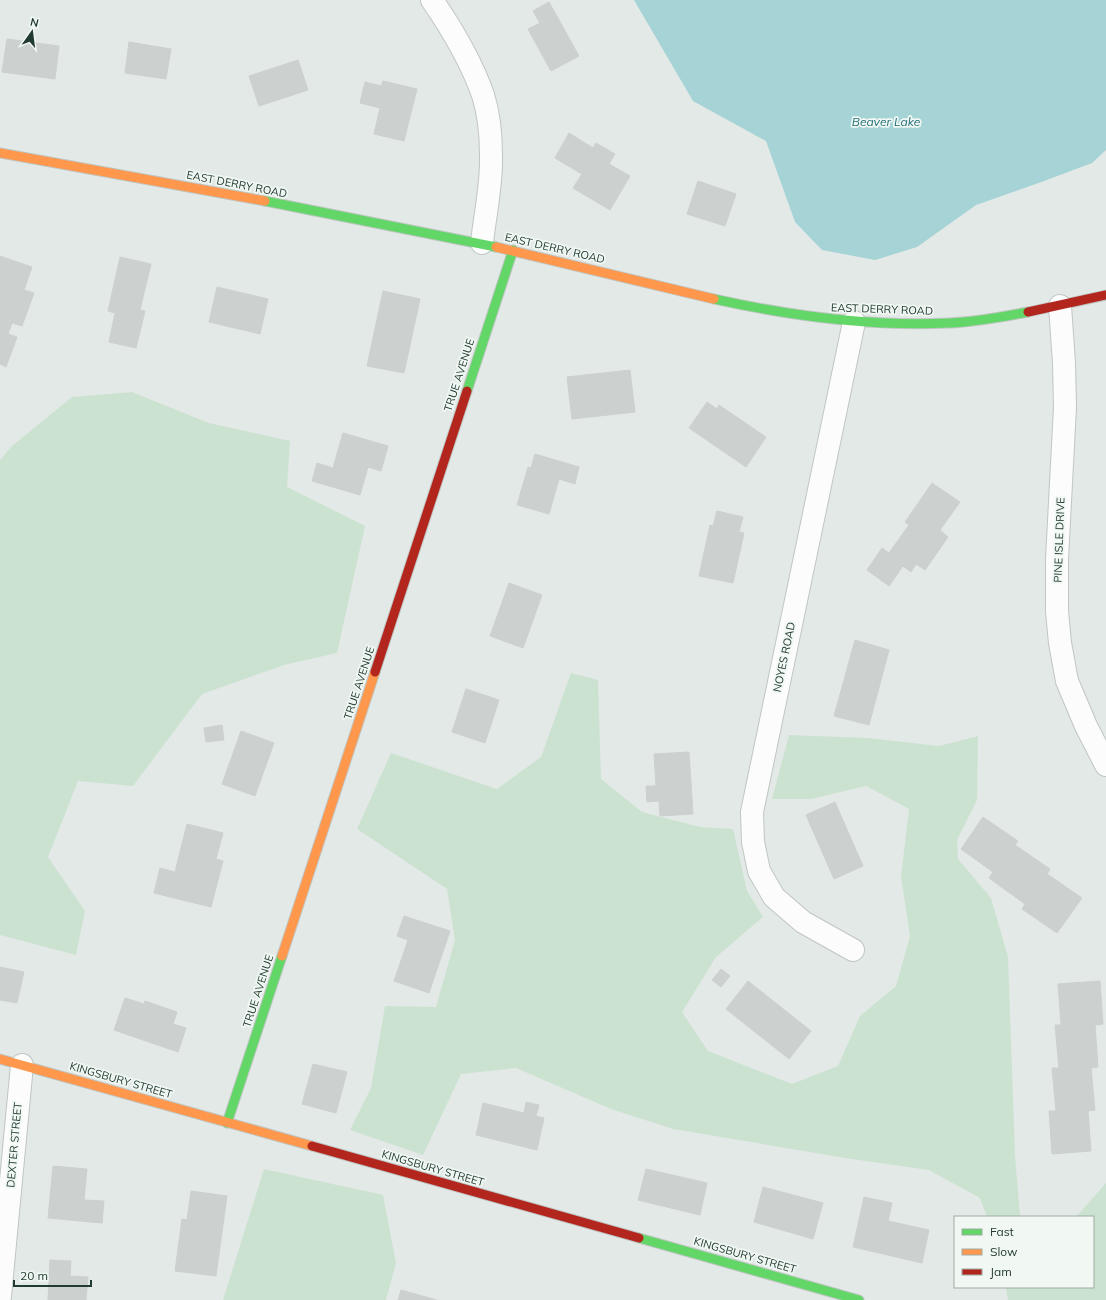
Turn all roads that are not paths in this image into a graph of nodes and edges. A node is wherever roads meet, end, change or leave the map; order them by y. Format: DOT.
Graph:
graph roads {
  1 [pos="432,0"];
  2 [pos="0,152"];
  3 [pos="482,243"];
  4 [pos="513,250"];
  5 [pos="1106,295"];
  6 [pos="1060,306"];
  7 [pos="854,322"];
  8 [pos="1106,765"];
  9 [pos="853,950"];
  10 [pos="0,1059"];
  11 [pos="22,1065"];
  12 [pos="227,1123"];
  13 [pos="0,1296"];
  14 [pos="859,1300"];
  1 -- 3 [label="street"];
  2 -- 3 [label="street, EAST DERRY ROAD"];
  3 -- 4 [label="street, EAST DERRY ROAD"];
  4 -- 7 [label="street, EAST DERRY ROAD"];
  4 -- 12 [label="street, TRUE AVENUE"];
  5 -- 6 [label="street, EAST DERRY ROAD"];
  6 -- 7 [label="street, EAST DERRY ROAD"];
  6 -- 8 [label="street, PINE ISLE DRIVE"];
  7 -- 9 [label="street, NOYES ROAD"];
  10 -- 11 [label="street, KINGSBURY STREET"];
  11 -- 12 [label="street, KINGSBURY STREET"];
  11 -- 13 [label="street, DEXTER STREET"];
  12 -- 14 [label="street, KINGSBURY STREET"];
}
